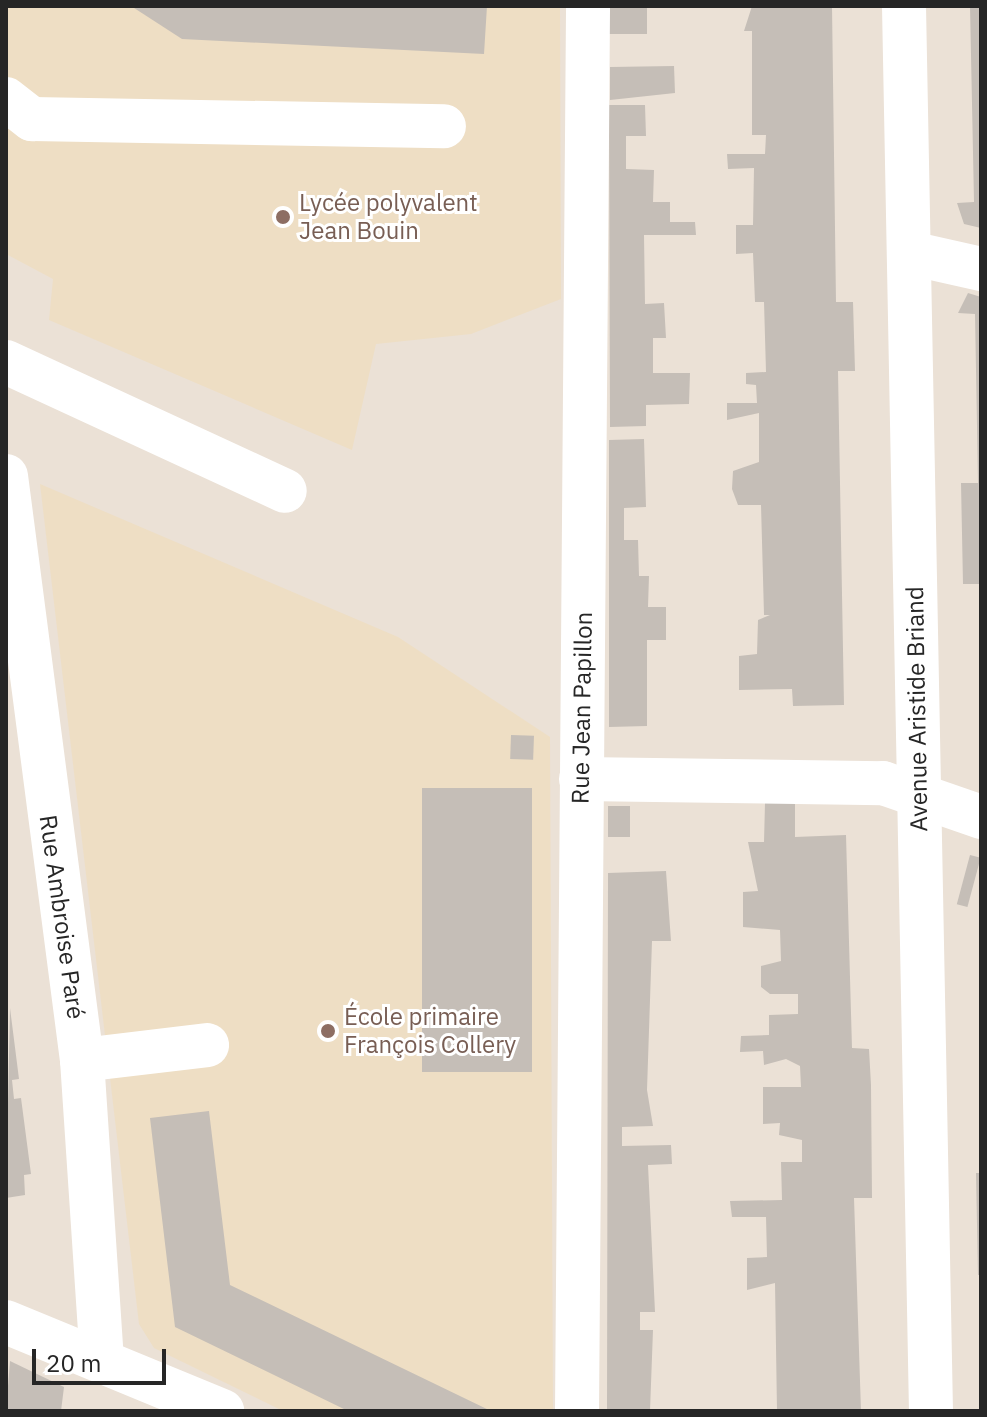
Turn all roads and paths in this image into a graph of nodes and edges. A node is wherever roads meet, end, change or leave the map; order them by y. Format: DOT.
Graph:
graph roads {
  1 [pos="588,6"];
  2 [pos="904,6"];
  3 [pos="6,99"];
  4 [pos="444,126"];
  5 [pos="910,253"];
  6 [pos="981,269"];
  7 [pos="6,362"];
  8 [pos="6,476"];
  9 [pos="285,491"];
  10 [pos="581,779"];
  11 [pos="917,797"];
  12 [pos="981,817"];
  13 [pos="207,1045"];
  14 [pos="82,1060"];
  15 [pos="6,1322"];
  16 [pos="102,1359"];
  17 [pos="171,1402"];
  18 [pos="222,1411"];
  19 [pos="577,1411"];
  20 [pos="931,1411"];
  1 -- 10 [label="street, Rue Jean Papillon"];
  2 -- 5 [label="street, Avenue Aristide Briand"];
  3 -- 4 [label="street"];
  5 -- 6 [label="street"];
  5 -- 11 [label="street, Avenue Aristide Briand"];
  7 -- 9 [label="street"];
  8 -- 14 [label="street, Rue Ambroise Paré"];
  10 -- 11 [label="street"];
  10 -- 19 [label="street, Rue Jean Papillon"];
  11 -- 12 [label="street"];
  11 -- 20 [label="street, Avenue Aristide Briand"];
  13 -- 14 [label="street"];
  14 -- 16 [label="street, Rue Ambroise Paré"];
  15 -- 16 [label="street"];
  16 -- 17 [label="street"];
  17 -- 18 [label="street"];
}
